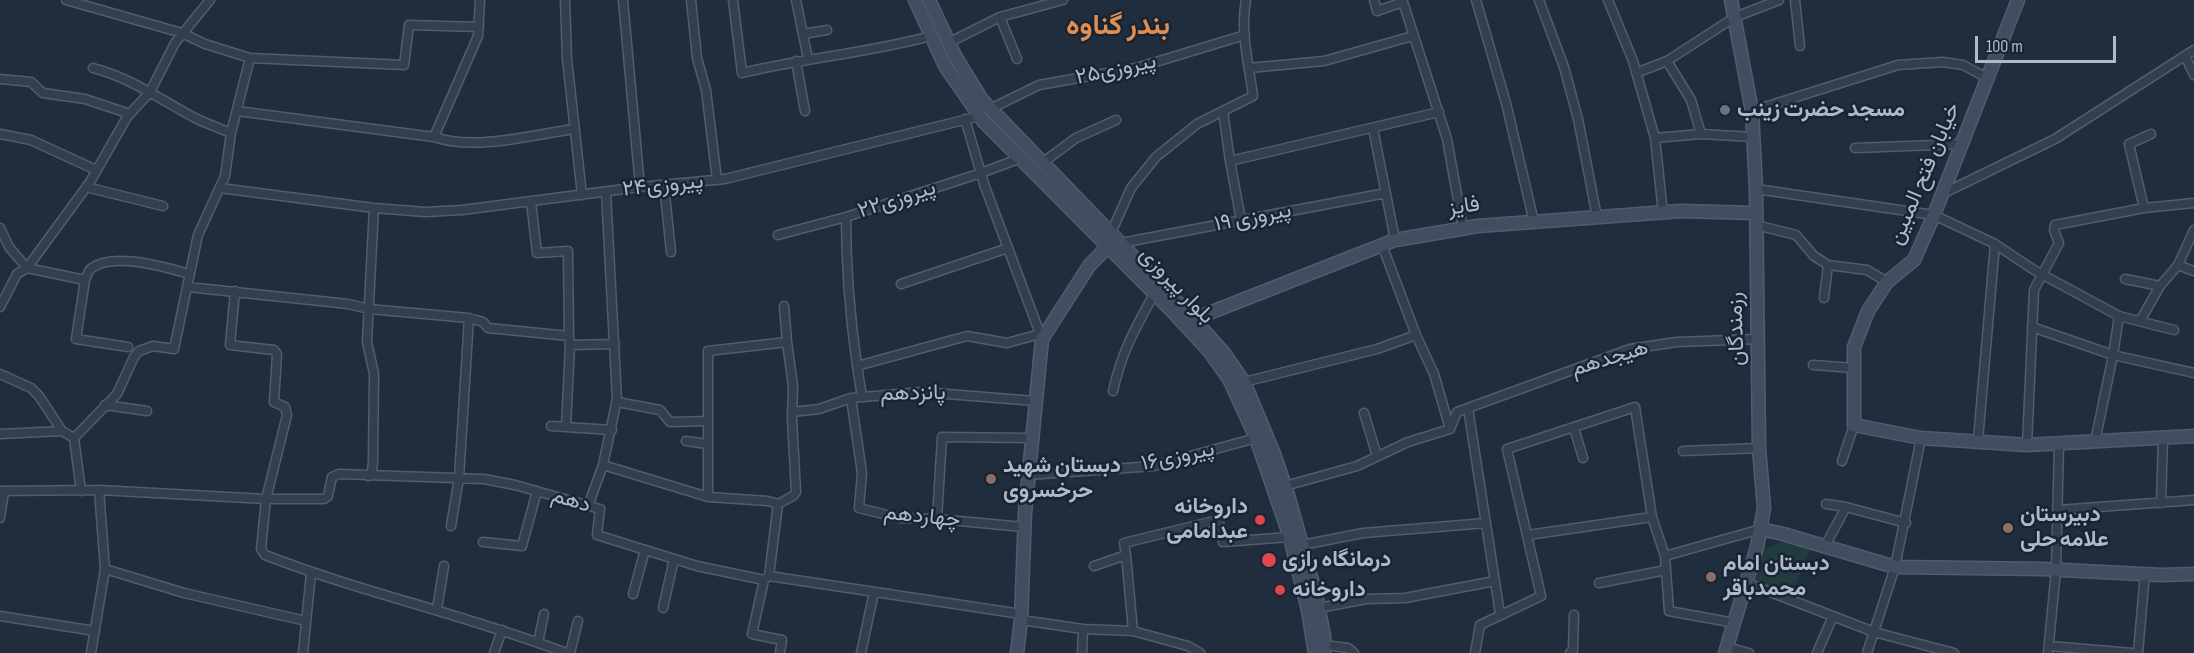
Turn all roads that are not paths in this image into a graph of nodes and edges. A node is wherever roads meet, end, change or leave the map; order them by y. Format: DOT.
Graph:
graph roads {
  1 [pos="66,0"];
  2 [pos="210,0"];
  3 [pos="480,0"];
  4 [pos="565,0"];
  5 [pos="623,0"];
  6 [pos="691,0"];
  7 [pos="733,0"];
  8 [pos="796,0"];
  9 [pos="915,0"];
  10 [pos="929,0"];
  11 [pos="1063,0"];
  12 [pos="1246,0"];
  13 [pos="1374,0"];
  14 [pos="1476,0"];
  15 [pos="1539,0"];
  16 [pos="1608,0"];
  17 [pos="1731,0"];
  18 [pos="1779,0"];
  19 [pos="1795,0"];
  20 [pos="2018,0"];
  21 [pos="1000,17"];
  22 [pos="1735,17"];
  23 [pos="479,27"];
  24 [pos="827,30"];
  25 [pos="182,33"];
  26 [pos="803,34"];
  27 [pos="930,36"];
  28 [pos="1245,36"];
  29 [pos="1413,36"];
  30 [pos="948,43"];
  31 [pos="1800,46"];
  32 [pos="2194,50"];
  33 [pos="2185,56"];
  34 [pos="250,58"];
  35 [pos="808,59"];
  36 [pos="1017,59"];
  37 [pos="796,61"];
  38 [pos="1667,61"];
  39 [pos="93,68"];
  40 [pos="1249,68"];
  41 [pos="1636,73"];
  42 [pos="2194,75"];
  43 [pos="1987,78"];
  44 [pos="0,79"];
  45 [pos="150,92"];
  46 [pos="237,111"];
  47 [pos="805,111"];
  48 [pos="1223,111"];
  49 [pos="1752,111"];
  50 [pos="985,112"];
  51 [pos="1439,112"];
  52 [pos="130,114"];
  53 [pos="965,119"];
  54 [pos="1116,120"];
  55 [pos="1373,128"];
  56 [pos="574,129"];
  57 [pos="231,133"];
  58 [pos="0,134"];
  59 [pos="1701,134"];
  60 [pos="2151,134"];
  61 [pos="434,137"];
  62 [pos="1754,137"];
  63 [pos="1655,138"];
  64 [pos="1962,144"];
  65 [pos="1855,148"];
  66 [pos="1021,158"];
  67 [pos="1230,161"];
  68 [pos="1042,163"];
  69 [pos="96,170"];
  70 [pos="981,173"];
  71 [pos="717,180"];
  72 [pos="664,185"];
  73 [pos="86,187"];
  74 [pos="640,187"];
  75 [pos="220,188"];
  76 [pos="1756,189"];
  77 [pos="606,193"];
  78 [pos="1386,193"];
  79 [pos="1942,194"];
  80 [pos="582,195"];
  81 [pos="531,202"];
  82 [pos="2194,203"];
  83 [pos="163,206"];
  84 [pos="374,208"];
  85 [pos="2144,208"];
  86 [pos="1663,213"];
  87 [pos="1934,215"];
  88 [pos="846,217"];
  89 [pos="1597,217"];
  90 [pos="1756,219"];
  91 [pos="1241,220"];
  92 [pos="1534,222"];
  93 [pos="0,228"];
  94 [pos="1463,228"];
  95 [pos="2194,230"];
  96 [pos="1111,233"];
  97 [pos="778,235"];
  98 [pos="1395,240"];
  99 [pos="1121,243"];
  100 [pos="1995,244"];
  101 [pos="1382,245"];
  102 [pos="5,246"];
  103 [pos="1107,247"];
  104 [pos="1008,248"];
  105 [pos="671,252"];
  106 [pos="1828,265"];
  107 [pos="2178,265"];
  108 [pos="27,268"];
  109 [pos="2194,271"];
  110 [pos="189,273"];
  111 [pos="2042,273"];
  112 [pos="1143,274"];
  113 [pos="2125,279"];
  114 [pos="85,280"];
  115 [pos="1887,282"];
  116 [pos="901,284"];
  117 [pos="2160,286"];
  118 [pos="188,287"];
  119 [pos="235,291"];
  120 [pos="1154,294"];
  121 [pos="1824,298"];
  122 [pos="784,306"];
  123 [pos="0,307"];
  124 [pos="369,309"];
  125 [pos="2119,316"];
  126 [pos="469,318"];
  127 [pos="1194,319"];
  128 [pos="2140,321"];
  129 [pos="2032,327"];
  130 [pos="2174,330"];
  131 [pos="1416,335"];
  132 [pos="1041,337"];
  133 [pos="1758,339"];
  134 [pos="570,340"];
  135 [pos="787,342"];
  136 [pos="615,344"];
  137 [pos="128,347"];
  138 [pos="2114,355"];
  139 [pos="1813,365"];
  140 [pos="856,366"];
  141 [pos="1854,368"];
  142 [pos="2194,373"];
  143 [pos="0,374"];
  144 [pos="1244,382"];
  145 [pos="1113,391"];
  146 [pos="862,397"];
  147 [pos="851,398"];
  148 [pos="1035,401"];
  149 [pos="617,402"];
  150 [pos="105,405"];
  151 [pos="1468,408"];
  152 [pos="147,411"];
  153 [pos="792,412"];
  154 [pos="1365,413"];
  155 [pos="708,421"];
  156 [pos="1854,425"];
  157 [pos="551,426"];
  158 [pos="566,427"];
  159 [pos="1574,428"];
  160 [pos="1450,429"];
  161 [pos="612,430"];
  162 [pos="62,431"];
  163 [pos="0,434"];
  164 [pos="2194,436"];
  165 [pos="74,438"];
  166 [pos="1031,438"];
  167 [pos="1256,438"];
  168 [pos="1922,438"];
  169 [pos="2163,439"];
  170 [pos="686,441"];
  171 [pos="1977,441"];
  172 [pos="2095,442"];
  173 [pos="707,444"];
  174 [pos="2060,444"];
  175 [pos="2026,446"];
  176 [pos="1760,448"];
  177 [pos="1683,451"];
  178 [pos="1377,456"];
  179 [pos="1583,458"];
  180 [pos="1842,461"];
  181 [pos="603,465"];
  182 [pos="1028,475"];
  183 [pos="368,476"];
  184 [pos="459,478"];
  185 [pos="1285,486"];
  186 [pos="99,490"];
  187 [pos="2,491"];
  188 [pos="81,491"];
  189 [pos="537,491"];
  190 [pos="708,497"];
  191 [pos="266,499"];
  192 [pos="2194,500"];
  193 [pos="2161,503"];
  194 [pos="778,504"];
  195 [pos="1826,504"];
  196 [pos="588,506"];
  197 [pos="1846,507"];
  198 [pos="2058,510"];
  199 [pos="1652,517"];
  200 [pos="0,518"];
  201 [pos="937,519"];
  202 [pos="1486,523"];
  203 [pos="1906,523"];
  204 [pos="451,526"];
  205 [pos="1024,527"];
  206 [pos="1761,529"];
  207 [pos="1528,535"];
  208 [pos="1290,537"];
  209 [pos="483,542"];
  210 [pos="1302,545"];
  211 [pos="1825,546"];
  212 [pos="645,550"];
  213 [pos="1125,555"];
  214 [pos="1665,556"];
  215 [pos="674,559"];
  216 [pos="444,566"];
  217 [pos="1094,566"];
  218 [pos="1895,567"];
  219 [pos="105,569"];
  220 [pos="1666,570"];
  221 [pos="2056,570"];
  222 [pos="311,573"];
  223 [pos="2145,573"];
  224 [pos="2194,574"];
  225 [pos="767,578"];
  226 [pos="1495,581"];
  227 [pos="1599,582"];
  228 [pos="1747,583"];
  229 [pos="874,592"];
  230 [pos="633,594"];
  231 [pos="663,608"];
  232 [pos="1319,608"];
  233 [pos="436,609"];
  234 [pos="544,614"];
  235 [pos="1500,614"];
  236 [pos="1574,615"];
  237 [pos="0,616"];
  238 [pos="1833,616"];
  239 [pos="1021,617"];
  240 [pos="306,621"];
  241 [pos="578,621"];
  242 [pos="1735,623"];
  243 [pos="1083,629"];
  244 [pos="502,630"];
  245 [pos="95,631"];
  246 [pos="1133,631"];
  247 [pos="1874,632"];
  248 [pos="538,643"];
  249 [pos="2049,649"];
  250 [pos="1321,650"];
  251 [pos="1726,650"];
  252 [pos="91,653"];
  253 [pos="303,653"];
  254 [pos="494,653"];
  255 [pos="566,653"];
  256 [pos="570,653"];
  257 [pos="780,653"];
  258 [pos="861,653"];
  259 [pos="1017,653"];
  260 [pos="1082,653"];
  261 [pos="1200,653"];
  262 [pos="1354,653"];
  263 [pos="1475,653"];
  264 [pos="1570,653"];
  265 [pos="1749,653"];
  266 [pos="1817,653"];
  267 [pos="1867,653"];
  268 [pos="1954,653"];
  269 [pos="2132,653"];
  270 [pos="2139,653"];
  1 -- 25 [label="street"];
  2 -- 25 [label="street"];
  3 -- 23 [label="street"];
  4 -- 56 [label="street"];
  5 -- 74 [label="street"];
  6 -- 71 [label="street"];
  7 -- 37 [label="street"];
  8 -- 26 [label="street"];
  9 -- 27 [label="street, بلوار پیروزی"];
  10 -- 30 [label="street, بلوار پیروزی"];
  11 -- 21 [label="street"];
  12 -- 28 [label="street"];
  13 -- 29 [label="street"];
  14 -- 92 [label="street"];
  15 -- 89 [label="street"];
  16 -- 41 [label="street"];
  17 -- 22 [label="street, رزمندگان"];
  18 -- 22 [label="street"];
  19 -- 31 [label="street"];
  20 -- 43 [label="street, خیابان فتح المبین"];
  21 -- 30 [label="street"];
  21 -- 36 [label="street"];
  22 -- 38 [label="street"];
  22 -- 49 [label="street, رزمندگان"];
  23 -- 34 [label="street"];
  23 -- 61 [label="street"];
  24 -- 26 [label="street"];
  25 -- 34 [label="street"];
  25 -- 45 [label="street"];
  26 -- 35 [label="street"];
  27 -- 35 [label="street"];
  27 -- 50 [label="street, بلوار پیروزی"];
  28 -- 40 [label="street"];
  28 -- 50 [label="street, پیروزی۲۵"];
  29 -- 40 [label="street"];
  29 -- 51 [label="street"];
  30 -- 50 [label="street, بلوار پیروزی"];
  32 -- 33 [label="street"];
  33 -- 42 [label="street"];
  33 -- 79 [label="street"];
  34 -- 46 [label="street"];
  35 -- 37 [label="street"];
  37 -- 47 [label="street"];
  38 -- 41 [label="street"];
  38 -- 59 [label="street"];
  39 -- 45 [label="street"];
  40 -- 48 [label="street"];
  41 -- 63 [label="street"];
  43 -- 49 [label="street"];
  43 -- 64 [label="street, خیابان فتح المبین"];
  44 -- 52 [label="street"];
  45 -- 52 [label="street"];
  45 -- 57 [label="street"];
  46 -- 57 [label="street"];
  46 -- 61 [label="street"];
  48 -- 67 [label="street"];
  48 -- 96 [label="street"];
  49 -- 62 [label="street, رزمندگان"];
  50 -- 53 [label="street, پیروزی۲۴"];
  50 -- 66 [label="street, بلوار پیروزی"];
  50 -- 68 [label="street, بلوار پیروزی"];
  51 -- 55 [label="street"];
  51 -- 94 [label="street"];
  52 -- 69 [label="street"];
  53 -- 70 [label="street"];
  53 -- 71 [label="street, پیروزی۲۴"];
  54 -- 68 [label="street"];
  55 -- 67 [label="street"];
  55 -- 78 [label="street"];
  56 -- 61 [label="street"];
  56 -- 80 [label="street"];
  57 -- 75 [label="street"];
  58 -- 69 [label="street"];
  59 -- 62 [label="street"];
  59 -- 63 [label="street"];
  60 -- 85 [label="street"];
  62 -- 76 [label="street, رزمندگان"];
  63 -- 86 [label="street"];
  64 -- 65 [label="street"];
  64 -- 79 [label="street, خیابان فتح المبین"];
  66 -- 70 [label="street, پیروزی۲۲"];
  66 -- 103 [label="street, بلوار پیروزی"];
  67 -- 91 [label="street"];
  68 -- 96 [label="street, بلوار پیروزی"];
  69 -- 73 [label="street"];
  70 -- 88 [label="street, پیروزی۲۲"];
  70 -- 104 [label="street"];
  71 -- 72 [label="street, پیروزی۲۴"];
  72 -- 74 [label="street, پیروزی۲۴"];
  72 -- 105 [label="street"];
  73 -- 83 [label="street"];
  73 -- 108 [label="street"];
  74 -- 77 [label="street, پیروزی۲۴"];
  75 -- 84 [label="street, پیروزی۲۴"];
  75 -- 110 [label="street"];
  76 -- 87 [label="street"];
  76 -- 90 [label="street, رزمندگان"];
  77 -- 80 [label="street, پیروزی۲۴"];
  77 -- 136 [label="street"];
  78 -- 91 [label="street, پیروزی ۱۹"];
  78 -- 98 [label="street"];
  79 -- 87 [label="street, خیابان فتح المبین"];
  80 -- 81 [label="street, پیروزی۲۴"];
  81 -- 84 [label="street, پیروزی۲۴"];
  81 -- 134 [label="street"];
  82 -- 85 [label="street"];
  84 -- 124 [label="street"];
  85 -- 111 [label="street"];
  86 -- 89 [label="street, فایز"];
  86 -- 90 [label="street, فایز"];
  87 -- 100 [label="street"];
  87 -- 115 [label="street, خیابان فتح المبین"];
  88 -- 97 [label="street"];
  88 -- 140 [label="street, پیروزی۲۲"];
  89 -- 92 [label="street, فایز"];
  90 -- 106 [label="street"];
  90 -- 133 [label="street, رزمندگان"];
  91 -- 99 [label="street, پیروزی ۱۹"];
  92 -- 94 [label="street, فایز"];
  93 -- 102 [label="street"];
  94 -- 98 [label="street, فایز"];
  95 -- 107 [label="street"];
  96 -- 99 [label="street, بلوار پیروزی"];
  98 -- 101 [label="street, فایز"];
  99 -- 112 [label="street, بلوار پیروزی"];
  100 -- 111 [label="street"];
  100 -- 171 [label="street"];
  101 -- 127 [label="street, فایز"];
  101 -- 131 [label="street"];
  102 -- 108 [label="street"];
  103 -- 112 [label="street, بلوار پیروزی"];
  103 -- 132 [label="street"];
  104 -- 116 [label="street"];
  104 -- 132 [label="street"];
  106 -- 115 [label="street"];
  106 -- 121 [label="street"];
  107 -- 109 [label="street"];
  107 -- 117 [label="street"];
  108 -- 114 [label="street"];
  108 -- 123 [label="street"];
  110 -- 114 [label="street"];
  110 -- 118 [label="street"];
  111 -- 125 [label="street"];
  111 -- 129 [label="street"];
  112 -- 120 [label="street, بلوار پیروزی"];
  112 -- 127 [label="street, بلوار پیروزی"];
  113 -- 117 [label="street"];
  114 -- 137 [label="street"];
  115 -- 141 [label="street, خیابان فتح المبین"];
  117 -- 128 [label="street"];
  118 -- 119 [label="street"];
  118 -- 150 [label="street"];
  119 -- 124 [label="street"];
  119 -- 191 [label="street"];
  120 -- 145 [label="street"];
  120 -- 167 [label="street, بلوار پیروزی"];
  122 -- 135 [label="street"];
  124 -- 126 [label="street"];
  124 -- 183 [label="street"];
  125 -- 128 [label="street"];
  125 -- 138 [label="street"];
  126 -- 134 [label="street"];
  126 -- 184 [label="street"];
  127 -- 144 [label="street, بلوار پیروزی"];
  128 -- 130 [label="street"];
  129 -- 138 [label="street"];
  129 -- 175 [label="street"];
  131 -- 144 [label="street"];
  131 -- 160 [label="street"];
  132 -- 140 [label="street"];
  132 -- 148 [label="street"];
  133 -- 151 [label="street, هیجدهم"];
  133 -- 176 [label="street, رزمندگان"];
  134 -- 136 [label="street"];
  134 -- 158 [label="street"];
  135 -- 153 [label="street"];
  135 -- 155 [label="street"];
  136 -- 149 [label="street"];
  138 -- 142 [label="street"];
  138 -- 172 [label="street"];
  139 -- 141 [label="street"];
  140 -- 146 [label="street, پیروزی۲۲"];
  141 -- 156 [label="street, خیابان فتح المبین"];
  143 -- 162 [label="street"];
  144 -- 185 [label="street, بلوار پیروزی"];
  146 -- 147 [label="street, پانزدهم"];
  146 -- 148 [label="street, پانزدهم"];
  147 -- 153 [label="street, پانزدهم"];
  147 -- 201 [label="street, چهاردهم"];
  148 -- 166 [label="street"];
  149 -- 155 [label="street"];
  149 -- 161 [label="street"];
  150 -- 152 [label="street"];
  150 -- 165 [label="street"];
  151 -- 160 [label="street"];
  151 -- 202 [label="street"];
  153 -- 194 [label="street"];
  154 -- 178 [label="street"];
  155 -- 173 [label="street"];
  156 -- 168 [label="street"];
  156 -- 180 [label="street"];
  157 -- 158 [label="street"];
  158 -- 161 [label="street"];
  159 -- 179 [label="street"];
  159 -- 199 [label="street"];
  159 -- 207 [label="street"];
  160 -- 178 [label="street"];
  161 -- 181 [label="street"];
  162 -- 163 [label="street"];
  162 -- 165 [label="street"];
  164 -- 169 [label="street"];
  165 -- 188 [label="street"];
  166 -- 182 [label="street"];
  166 -- 201 [label="street"];
  167 -- 182 [label="street, پیروزی۱۶"];
  167 -- 208 [label="street, بلوار پیروزی"];
  168 -- 171 [label="street"];
  168 -- 203 [label="street"];
  169 -- 172 [label="street"];
  169 -- 193 [label="street"];
  170 -- 173 [label="street"];
  171 -- 175 [label="street"];
  172 -- 174 [label="street"];
  173 -- 190 [label="street"];
  174 -- 175 [label="street"];
  174 -- 198 [label="street"];
  176 -- 177 [label="street"];
  176 -- 206 [label="street, رزمندگان"];
  178 -- 185 [label="street"];
  181 -- 190 [label="street"];
  181 -- 196 [label="street"];
  182 -- 205 [label="street"];
  183 -- 184 [label="street, دهم"];
  183 -- 191 [label="street, دهم"];
  184 -- 189 [label="street, دهم"];
  184 -- 204 [label="street"];
  185 -- 210 [label="street, بلوار پیروزی"];
  186 -- 188 [label="street, دهم"];
  186 -- 191 [label="street, دهم"];
  186 -- 219 [label="street"];
  187 -- 188 [label="street, دهم"];
  187 -- 200 [label="street"];
  189 -- 196 [label="street, دهم"];
  189 -- 209 [label="street"];
  190 -- 194 [label="street"];
  191 -- 222 [label="street"];
  192 -- 193 [label="street"];
  193 -- 198 [label="street"];
  194 -- 225 [label="street"];
  195 -- 197 [label="street"];
  196 -- 212 [label="street, دهم"];
  197 -- 203 [label="street"];
  197 -- 211 [label="street"];
  198 -- 221 [label="street"];
  199 -- 207 [label="street"];
  199 -- 214 [label="street"];
  201 -- 205 [label="street, چهاردهم"];
  202 -- 210 [label="street"];
  202 -- 226 [label="street"];
  203 -- 218 [label="street"];
  205 -- 239 [label="street"];
  206 -- 211 [label="street"];
  206 -- 214 [label="street"];
  206 -- 228 [label="street, رزمندگان"];
  207 -- 235 [label="street"];
  208 -- 213 [label="street"];
  208 -- 250 [label="street, بلوار پیروزی"];
  210 -- 232 [label="street, بلوار پیروزی"];
  211 -- 218 [label="street"];
  212 -- 215 [label="street, دهم"];
  212 -- 230 [label="street"];
  213 -- 217 [label="street"];
  213 -- 246 [label="street"];
  214 -- 220 [label="street"];
  215 -- 225 [label="street, دهم"];
  215 -- 231 [label="street"];
  216 -- 233 [label="street"];
  218 -- 221 [label="street"];
  218 -- 247 [label="street"];
  219 -- 240 [label="street"];
  219 -- 245 [label="street"];
  220 -- 227 [label="street"];
  220 -- 242 [label="street"];
  221 -- 223 [label="street"];
  221 -- 249 [label="street"];
  222 -- 233 [label="street"];
  222 -- 240 [label="street"];
  223 -- 224 [label="street"];
  223 -- 270 [label="street"];
  225 -- 229 [label="street, دهم"];
  225 -- 257 [label="street"];
  226 -- 232 [label="street"];
  226 -- 235 [label="street"];
  228 -- 238 [label="street"];
  228 -- 242 [label="street, رزمندگان"];
  229 -- 239 [label="street, دهم"];
  229 -- 258 [label="street"];
  232 -- 250 [label="street, بلوار پیروزی"];
  233 -- 244 [label="street"];
  234 -- 248 [label="street"];
  235 -- 263 [label="street"];
  236 -- 264 [label="street"];
  237 -- 245 [label="street"];
  238 -- 247 [label="street"];
  238 -- 266 [label="street"];
  239 -- 243 [label="street, دهم"];
  239 -- 259 [label="street"];
  240 -- 253 [label="street"];
  241 -- 256 [label="street"];
  242 -- 251 [label="street, رزمندگان"];
  243 -- 246 [label="street, دهم"];
  243 -- 260 [label="street"];
  244 -- 248 [label="street"];
  244 -- 254 [label="street"];
  245 -- 252 [label="street"];
  246 -- 261 [label="street, دهم"];
  247 -- 267 [label="street"];
  247 -- 268 [label="street"];
  248 -- 255 [label="street"];
  249 -- 269 [label="street"];
  250 -- 262 [label="street"];
  251 -- 265 [label="street"];
}
